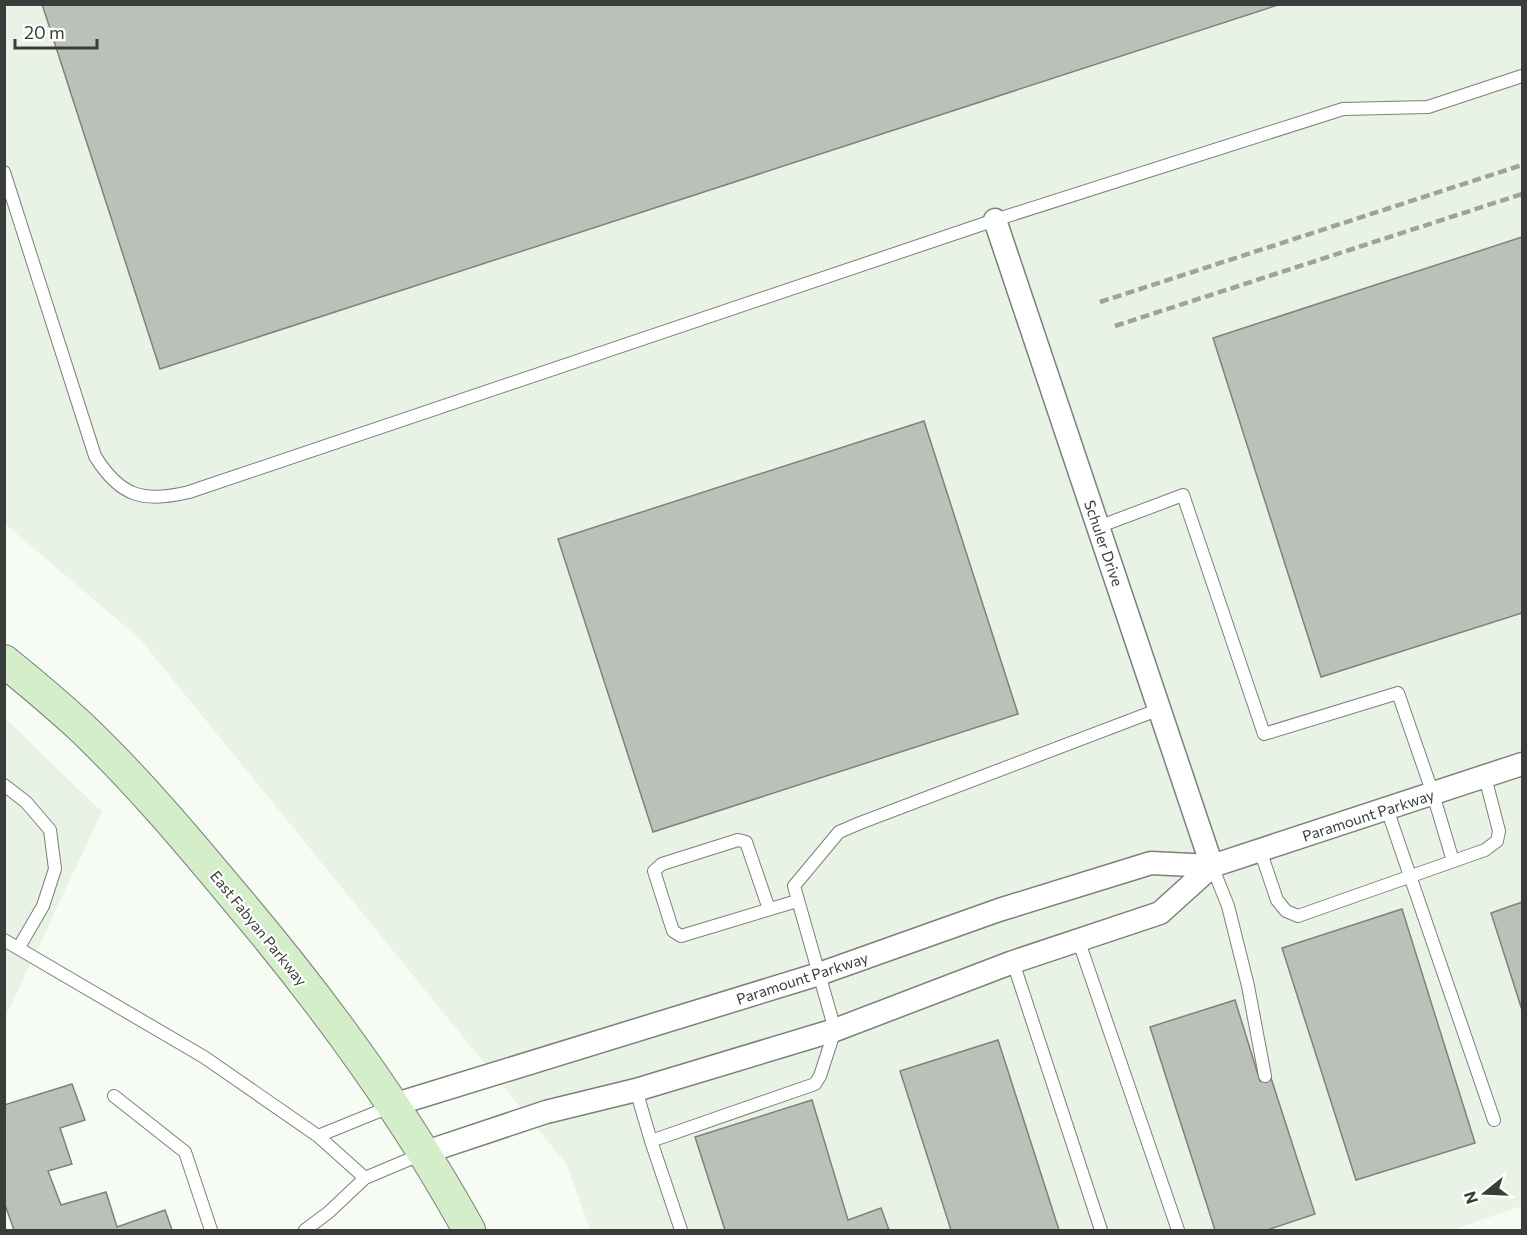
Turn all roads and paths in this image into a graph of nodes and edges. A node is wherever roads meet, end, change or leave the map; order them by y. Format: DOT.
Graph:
graph roads {
  1 [pos="1522,76"];
  2 [pos="4,172"];
  3 [pos="995,220"];
  4 [pos="1098,527"];
  5 [pos="4,661"];
  6 [pos="1160,709"];
  7 [pos="1522,764"];
  8 [pos="1485,777"];
  9 [pos="4,785"];
  10 [pos="1433,794"];
  11 [pos="1387,809"];
  12 [pos="1260,850"];
  13 [pos="1453,861"];
  14 [pos="1212,866"];
  15 [pos="1410,876"];
  16 [pos="797,901"];
  17 [pos="769,909"];
  18 [pos="1078,939"];
  19 [pos="4,940"];
  20 [pos="19,947"];
  21 [pos="1013,962"];
  22 [pos="819,974"];
  23 [pos="835,1030"];
  24 [pos="1265,1076"];
  25 [pos="636,1090"];
  26 [pos="114,1096"];
  27 [pos="393,1105"];
  28 [pos="1494,1120"];
  29 [pos="318,1136"];
  30 [pos="651,1141"];
  31 [pos="423,1153"];
  32 [pos="365,1178"];
  33 [pos="211,1230"];
  34 [pos="305,1230"];
  35 [pos="470,1230"];
  36 [pos="681,1230"];
  37 [pos="1101,1230"];
  38 [pos="1178,1230"];
  1 -- 3 [label="lane"];
  2 -- 3 [label="lane"];
  3 -- 4 [label="street, Schuler Drive"];
  4 -- 6 [label="street, Schuler Drive"];
  4 -- 10 [label="lane"];
  5 -- 27 [label="main road, East Fabyan Parkway"];
  6 -- 14 [label="street, Schuler Drive"];
  6 -- 16 [label="lane"];
  7 -- 8 [label="street, Paramount Parkway"];
  8 -- 10 [label="street, Paramount Parkway"];
  8 -- 13 [label="lane"];
  9 -- 20 [label="lane"];
  10 -- 11 [label="street, Paramount Parkway"];
  10 -- 13 [label="lane"];
  11 -- 12 [label="street, Paramount Parkway"];
  11 -- 15 [label="lane"];
  12 -- 14 [label="street, Paramount Parkway"];
  12 -- 15 [label="lane"];
  13 -- 15 [label="lane"];
  14 -- 18 [label="street, Paramount Parkway"];
  14 -- 22 [label="street, Paramount Parkway"];
  14 -- 24 [label="lane"];
  15 -- 28 [label="lane"];
  16 -- 17 [label="lane"];
  16 -- 22 [label="lane"];
  17 -- 17 [label="lane"];
  18 -- 21 [label="street, Paramount Parkway"];
  18 -- 38 [label="lane"];
  19 -- 20 [label="lane"];
  20 -- 29 [label="lane"];
  21 -- 23 [label="street, Paramount Parkway"];
  21 -- 37 [label="lane"];
  22 -- 23 [label="lane"];
  22 -- 27 [label="street, Paramount Parkway"];
  23 -- 25 [label="street, Paramount Parkway"];
  23 -- 30 [label="lane"];
  25 -- 30 [label="lane"];
  25 -- 31 [label="street, Paramount Parkway"];
  26 -- 33 [label="lane"];
  27 -- 29 [label="lane"];
  27 -- 31 [label="main road, East Fabyan Parkway"];
  29 -- 32 [label="lane"];
  30 -- 36 [label="lane"];
  31 -- 32 [label="lane"];
  31 -- 35 [label="main road, East Fabyan Parkway"];
  32 -- 34 [label="lane"];
}
